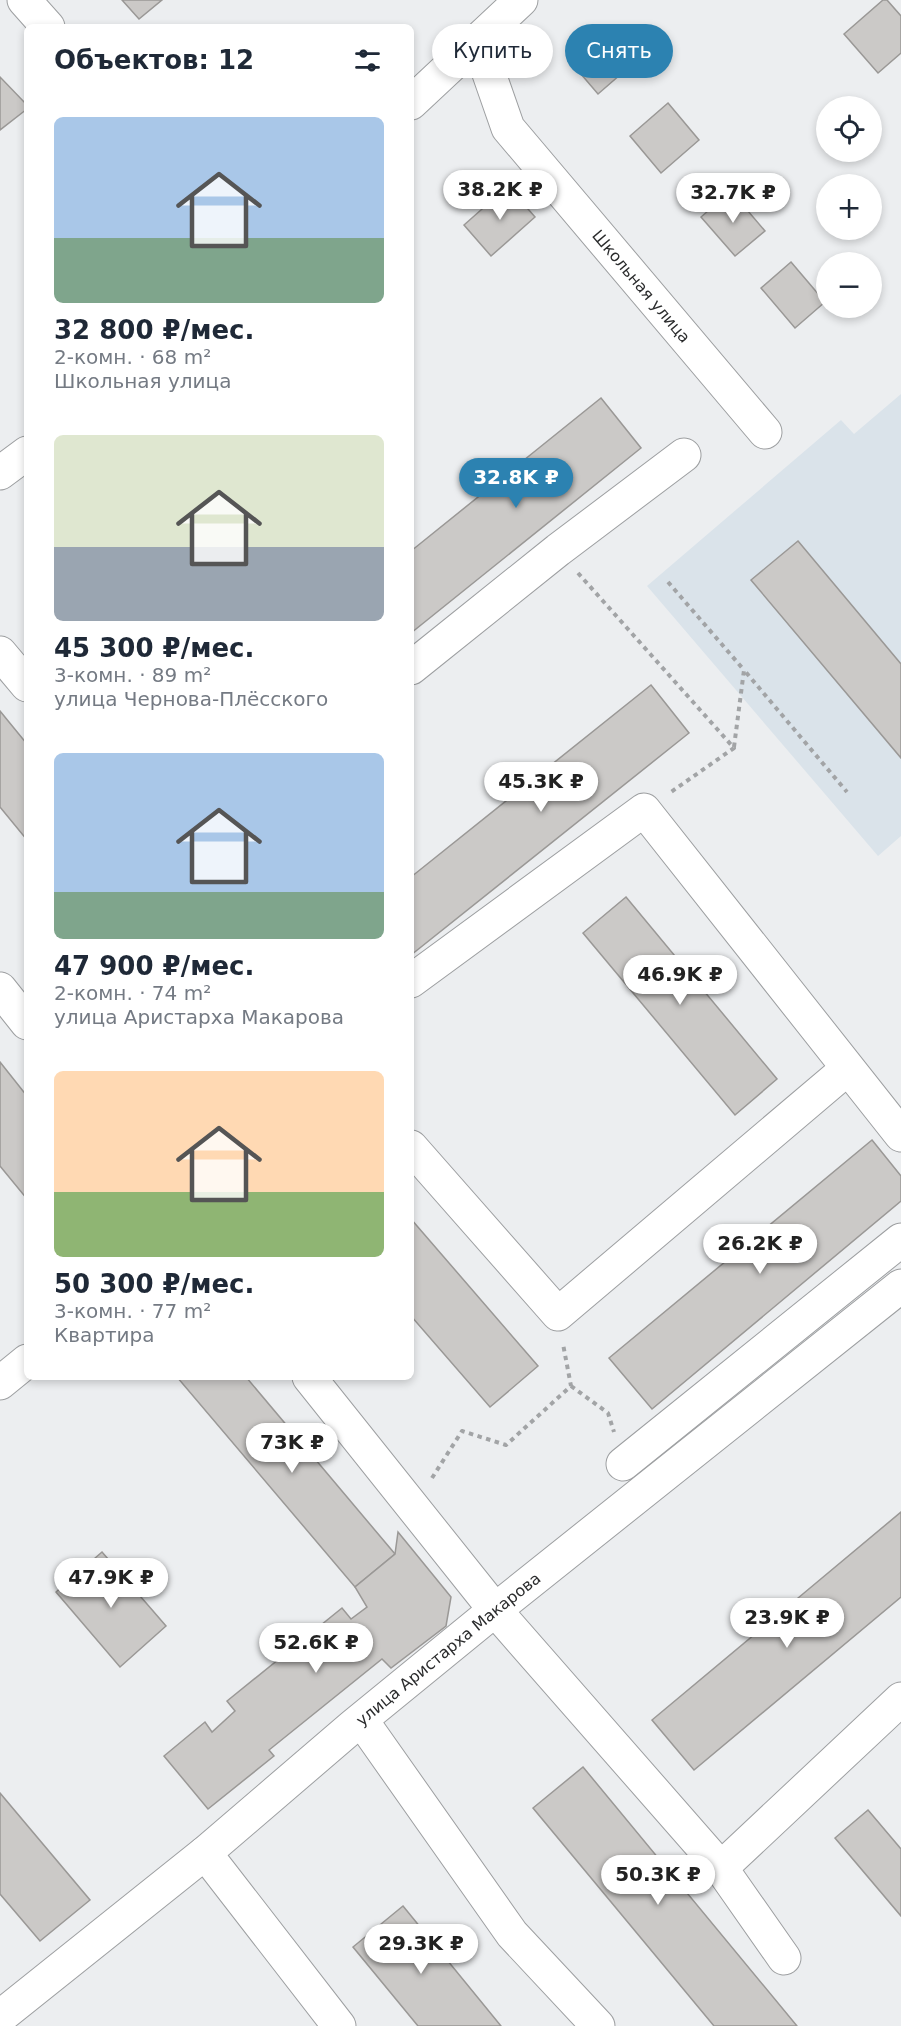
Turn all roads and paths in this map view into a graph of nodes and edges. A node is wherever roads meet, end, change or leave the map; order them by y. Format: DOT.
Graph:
graph roads {
  1 [pos="24,0"];
  2 [pos="521,0"];
  3 [pos="45,24"];
  4 [pos="496,24"];
  5 [pos="439,78"];
  6 [pos="491,78"];
  7 [pos="414,101"];
  8 [pos="765,432"];
  9 [pos="24,455"];
  10 [pos="684,455"];
  11 [pos="0,473"];
  12 [pos="558,550"];
  13 [pos="668,582"];
  14 [pos="0,653"];
  15 [pos="414,666"];
  16 [pos="744,670"];
  17 [pos="24,681"];
  18 [pos="734,748"];
  19 [pos="847,792"];
  20 [pos="644,810"];
  21 [pos="414,979"];
  22 [pos="0,989"];
  23 [pos="24,1019"];
  24 [pos="847,1069"];
  25 [pos="901,1135"];
  26 [pos="414,1150"];
  27 [pos="901,1240"];
  28 [pos="901,1286"];
  29 [pos="558,1314"];
  30 [pos="24,1363"];
  31 [pos="311,1380"];
  32 [pos="0,1383"];
  33 [pos="571,1386"];
  34 [pos="623,1464"];
  35 [pos="412,1507"];
  36 [pos="495,1610"];
  37 [pos="901,1699"];
  38 [pos="362,1721"];
  39 [pos="205,1853"];
  40 [pos="721,1868"];
  41 [pos="784,1958"];
  42 [pos="0,2017"];
  43 [pos="339,2026"];
  44 [pos="598,2026"];
  1 -- 3 [label="street"];
  2 -- 4 [label="street"];
  5 -- 7 [label="street"];
  6 -- 8 [label="street, Школьная улица"];
  9 -- 11 [label="street"];
  10 -- 12 [label="street"];
  12 -- 15 [label="street"];
  12 -- 18 [label="path"];
  13 -- 16 [label="path"];
  14 -- 17 [label="street"];
  16 -- 18 [label="path"];
  16 -- 19 [label="path"];
  18 -- 20 [label="path"];
  20 -- 21 [label="street"];
  20 -- 24 [label="street"];
  22 -- 23 [label="street"];
  24 -- 25 [label="street"];
  24 -- 29 [label="street"];
  26 -- 29 [label="street"];
  27 -- 34 [label="street"];
  28 -- 36 [label="street, улица Аристарха Макарова"];
  29 -- 33 [label="path"];
  30 -- 32 [label="street"];
  31 -- 35 [label="street"];
  33 -- 34 [label="path"];
  33 -- 35 [label="path"];
  35 -- 36 [label="street"];
  36 -- 38 [label="street, улица Аристарха Макарова"];
  36 -- 40 [label="street"];
  37 -- 40 [label="street"];
  38 -- 39 [label="street, улица Аристарха Макарова"];
  38 -- 44 [label="street"];
  39 -- 42 [label="street, улица Аристарха Макарова"];
  39 -- 43 [label="street"];
  40 -- 41 [label="street"];
}
